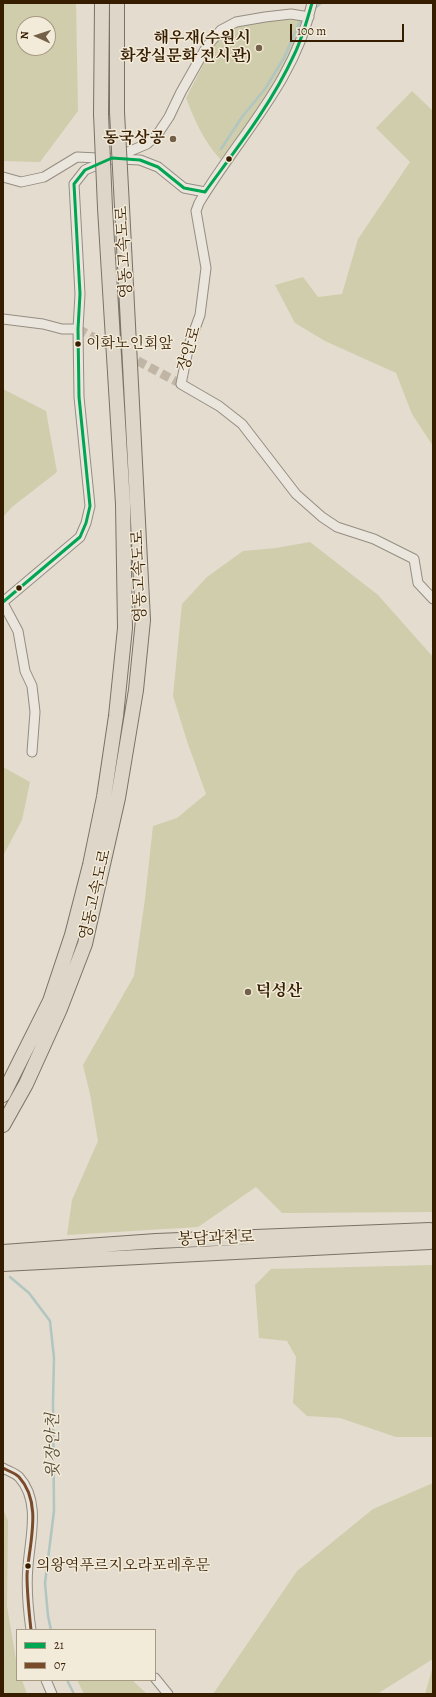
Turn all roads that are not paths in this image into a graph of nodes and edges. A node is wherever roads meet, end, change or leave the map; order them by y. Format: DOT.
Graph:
graph roads {
  1 [pos="102,3"];
  2 [pos="117,3"];
  3 [pos="312,3"];
  4 [pos="309,17"];
  5 [pos="112,158"];
  6 [pos="3,177"];
  7 [pos="205,192"];
  8 [pos="3,320"];
  9 [pos="78,328"];
  10 [pos="433,598"];
  11 [pos="3,603"];
  12 [pos="32,752"];
  13 [pos="3,1095"];
  14 [pos="3,1125"];
  15 [pos="3,1252"];
  16 [pos="3,1264"];
  17 [pos="3,1468"];
  18 [pos="31,1629"];
  19 [pos="156,1679"];
  20 [pos="46,1681"];
  21 [pos="52,1694"];
  22 [pos="168,1694"];
  1 -- 13 [label="highway, 영동고속도로, bridge"];
  2 -- 14 [label="highway, 영동고속도로, bridge"];
  3 -- 4 [label="street, 장안로"];
  4 -- 5 [label="street"];
  4 -- 7 [label="street, 장안로"];
  5 -- 6 [label="street"];
  5 -- 7 [label="street"];
  5 -- 9 [label="street"];
  7 -- 10 [label="street, 장안로"];
  8 -- 9 [label="street"];
  9 -- 11 [label="street"];
  11 -- 12 [label="street"];
  15 -- 16 [label="highway, 봉담과천로"];
  17 -- 18 [label="street"];
  19 -- 22 [label="street"];
  20 -- 21 [label="street"];
}
